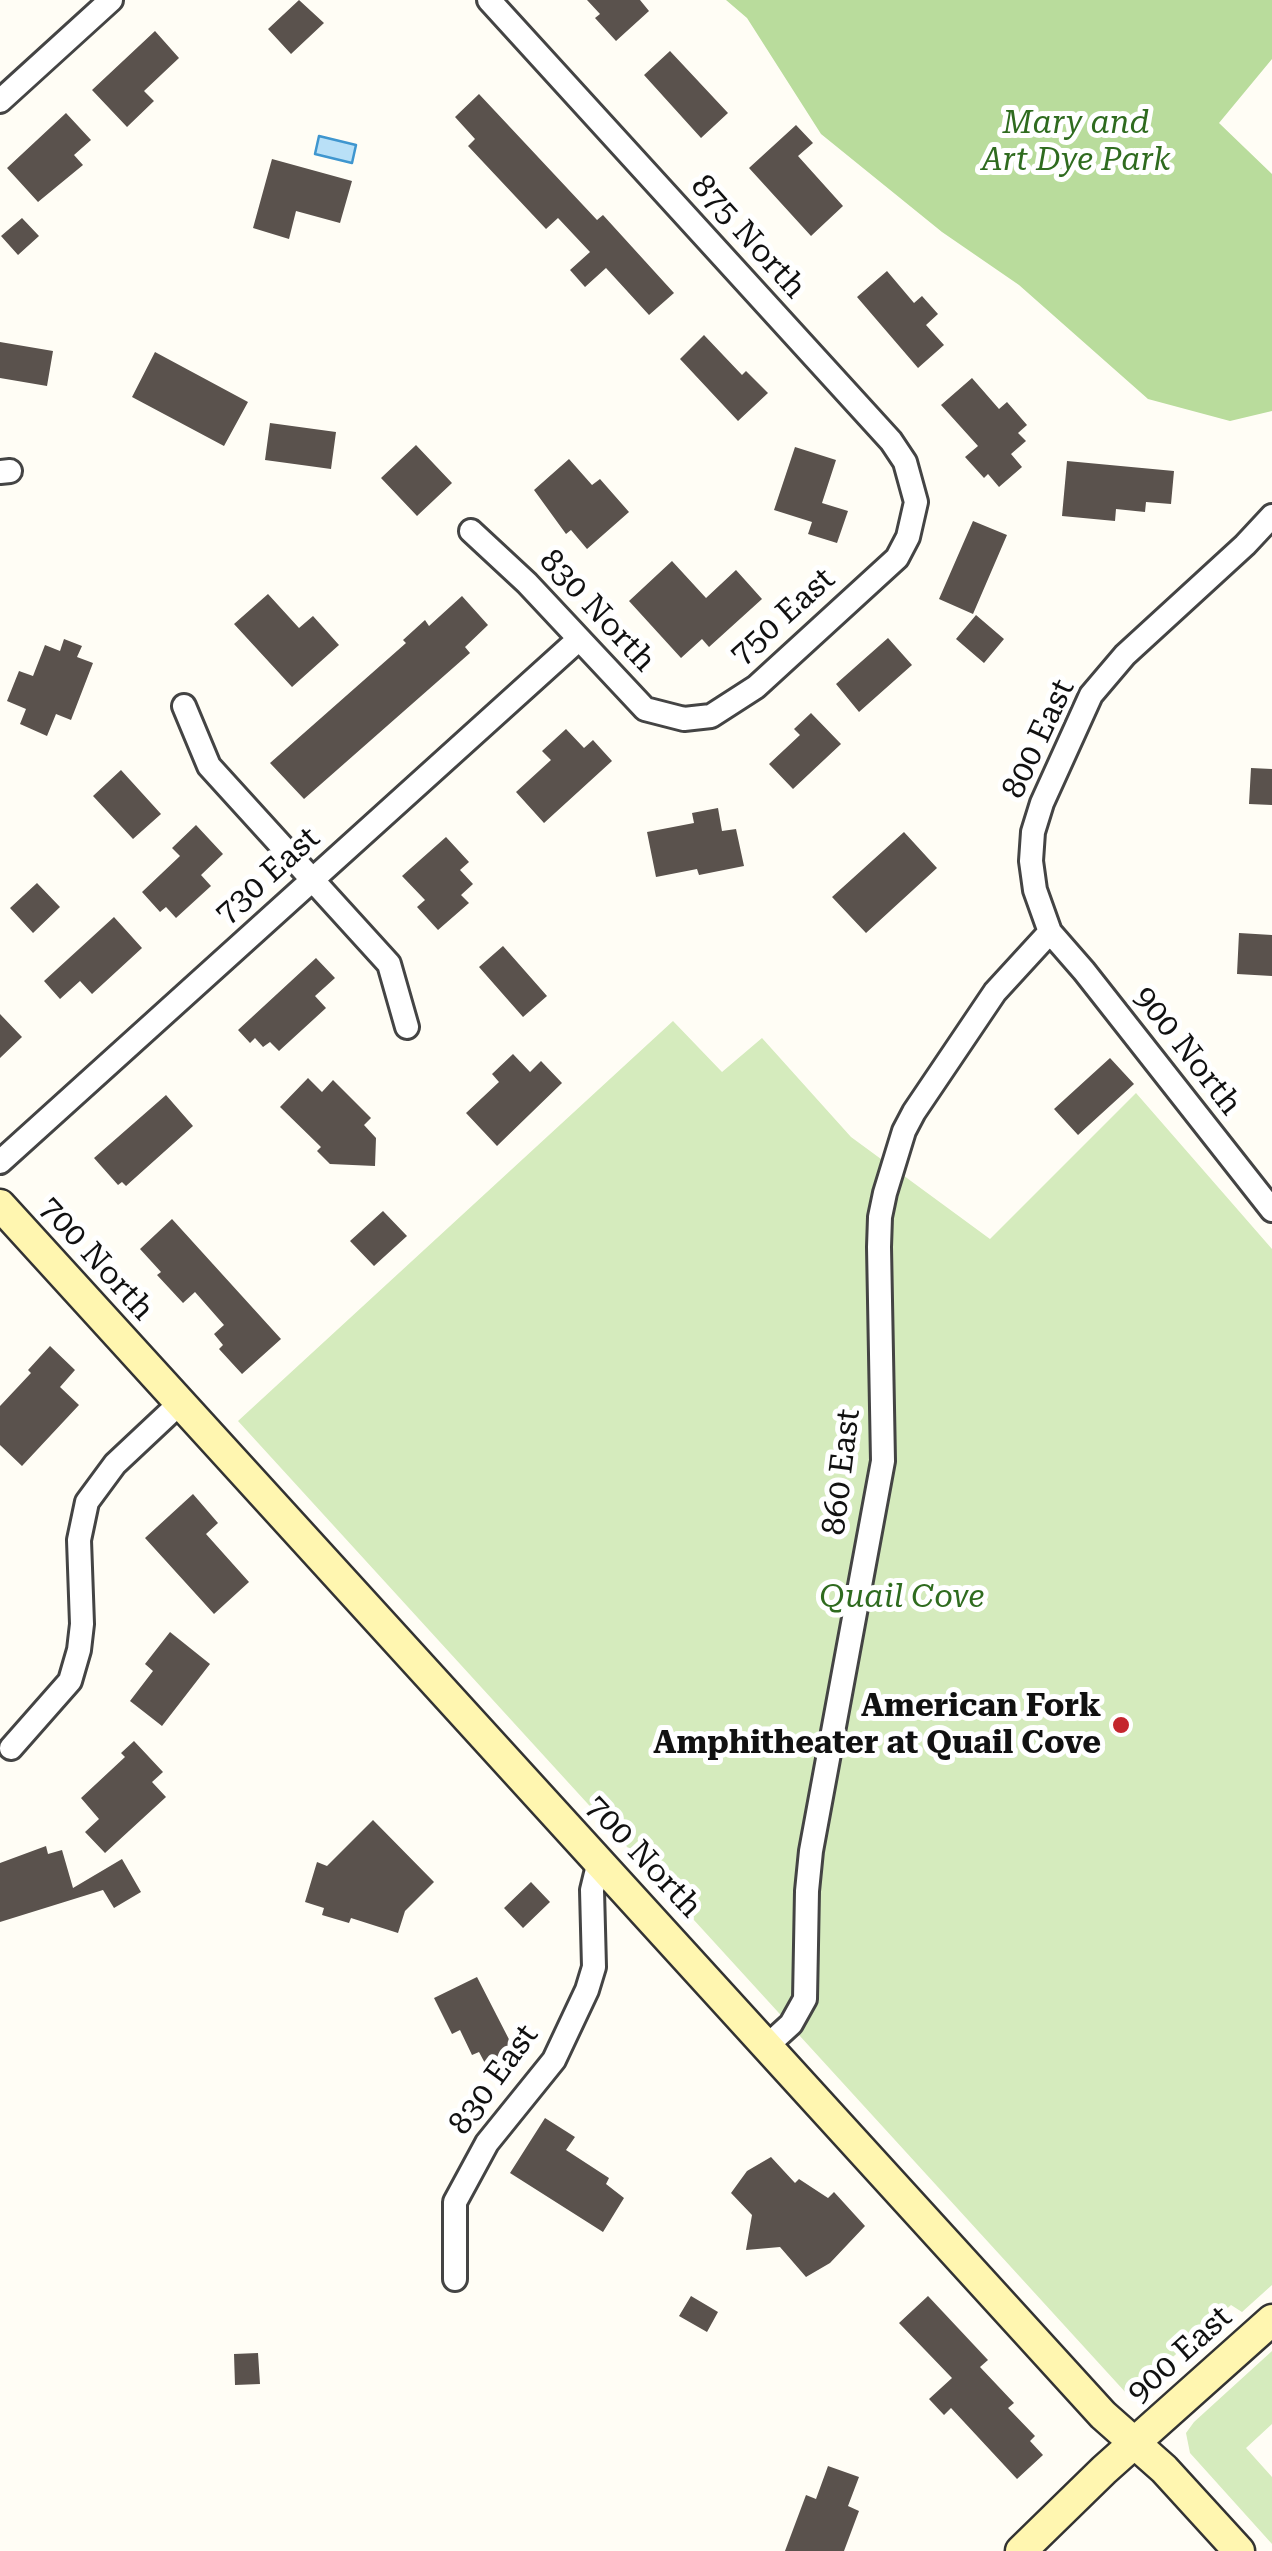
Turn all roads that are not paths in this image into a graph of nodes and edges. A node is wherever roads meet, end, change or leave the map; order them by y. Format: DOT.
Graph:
graph roads {
  1 [pos="111,0"];
  2 [pos="488,0"];
  3 [pos="0,101"];
  4 [pos="1268,530"];
  5 [pos="471,531"];
  6 [pos="908,537"];
  7 [pos="579,639"];
  8 [pos="184,706"];
  9 [pos="684,719"];
  10 [pos="312,880"];
  11 [pos="1050,932"];
  12 [pos="407,1027"];
  13 [pos="0,1162"];
  14 [pos="0,1205"];
  15 [pos="1272,1210"];
  16 [pos="180,1403"];
  17 [pos="11,1748"];
  18 [pos="598,1860"];
  19 [pos="768,2045"];
  20 [pos="455,2278"];
  21 [pos="1272,2320"];
  22 [pos="1135,2443"];
  23 [pos="1021,2551"];
  24 [pos="1238,2551"];
  1 -- 3 [label="street"];
  2 -- 6 [label="street, 875 North"];
  4 -- 11 [label="street, 800 East"];
  5 -- 7 [label="street, 830 North"];
  6 -- 9 [label="street, 750 East"];
  7 -- 9 [label="street, 830 North"];
  7 -- 10 [label="street, 730 East"];
  8 -- 10 [label="street"];
  10 -- 12 [label="street"];
  10 -- 13 [label="street, 730 East"];
  11 -- 15 [label="street, 900 North"];
  11 -- 19 [label="street, 860 East"];
  14 -- 16 [label="street, 700 North"];
  16 -- 17 [label="street"];
  16 -- 18 [label="street, 700 North"];
  18 -- 19 [label="street, 700 North"];
  18 -- 20 [label="street, 830 East"];
  19 -- 22 [label="street, 700 North"];
  21 -- 22 [label="street, 900 East"];
  22 -- 23 [label="street, 900 East"];
  22 -- 24 [label="street, 700 North"];
}
